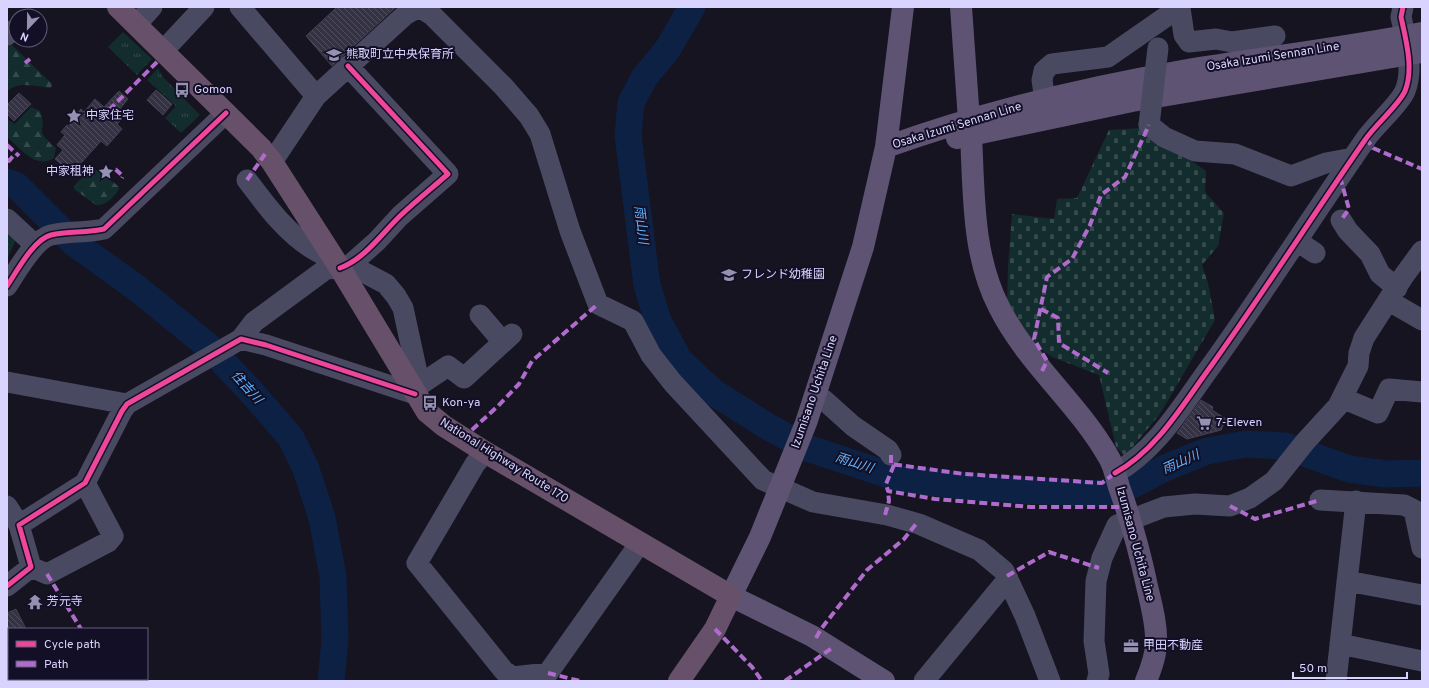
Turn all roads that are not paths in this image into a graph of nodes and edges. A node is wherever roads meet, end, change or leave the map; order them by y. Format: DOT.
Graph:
graph roads {
  1 [pos="118,7"];
  2 [pos="152,7"];
  3 [pos="204,7"];
  4 [pos="240,7"];
  5 [pos="419,7"];
  6 [pos="903,7"];
  7 [pos="961,7"];
  8 [pos="1180,7"];
  9 [pos="1403,7"];
  10 [pos="136,25"];
  11 [pos="1148,29"];
  12 [pos="7,32"];
  13 [pos="7,35"];
  14 [pos="1275,36"];
  15 [pos="1414,44"];
  16 [pos="163,51"];
  17 [pos="348,66"];
  18 [pos="316,96"];
  19 [pos="1045,100"];
  20 [pos="226,113"];
  21 [pos="970,128"];
  22 [pos="886,147"];
  23 [pos="1353,158"];
  24 [pos="272,162"];
  25 [pos="247,180"];
  26 [pos="7,219"];
  27 [pos="1341,220"];
  28 [pos="43,240"];
  29 [pos="1297,241"];
  30 [pos="1422,251"];
  31 [pos="1315,253"];
  32 [pos="342,264"];
  33 [pos="7,286"];
  34 [pos="1393,294"];
  35 [pos="480,315"];
  36 [pos="1422,320"];
  37 [pos="234,344"];
  38 [pos="7,382"];
  39 [pos="414,392"];
  40 [pos="1422,392"];
  41 [pos="815,396"];
  42 [pos="1342,398"];
  43 [pos="127,404"];
  44 [pos="485,452"];
  45 [pos="891,455"];
  46 [pos="1116,477"];
  47 [pos="85,483"];
  48 [pos="779,489"];
  49 [pos="1320,500"];
  50 [pos="1356,501"];
  51 [pos="7,506"];
  52 [pos="1127,511"];
  53 [pos="19,525"];
  54 [pos="640,543"];
  55 [pos="1422,548"];
  56 [pos="31,567"];
  57 [pos="1008,579"];
  58 [pos="1347,581"];
  59 [pos="7,586"];
  60 [pos="1422,595"];
  61 [pos="731,596"];
  62 [pos="1340,644"];
  63 [pos="1422,661"];
  64 [pos="872,678"];
  65 [pos="1149,680"];
  66 [pos="679,681"];
  67 [pos="924,681"];
  68 [pos="1050,681"];
  69 [pos="1097,681"];
  70 [pos="1336,681"];
  1 -- 10 [label="highway, National Highway Route 170"];
  2 -- 10 [label="street"];
  3 -- 16 [label="street"];
  4 -- 18 [label="street"];
  5 -- 17 [label="street"];
  5 -- 48 [label="street"];
  6 -- 22 [label="main road, Izumisano Uchita Line"];
  7 -- 21 [label="main road, Izumisano Uchita Line"];
  8 -- 11 [label="street"];
  8 -- 14 [label="street"];
  9 -- 15 [label="street"];
  10 -- 16 [label="highway, National Highway Route 170"];
  11 -- 19 [label="street"];
  11 -- 23 [label="street, bridge"];
  12 -- 13 [label="street"];
  15 -- 19 [label="main road, Osaka Izumi Sennan Line"];
  15 -- 21 [label="main road, Osaka Izumi Sennan Line"];
  15 -- 23 [label="street"];
  16 -- 20 [label="highway, National Highway Route 170"];
  17 -- 18 [label="street"];
  17 -- 32 [label="street"];
  18 -- 24 [label="street"];
  19 -- 21 [label="main road, Osaka Izumi Sennan Line"];
  20 -- 24 [label="highway, National Highway Route 170"];
  20 -- 28 [label="street"];
  21 -- 22 [label="main road, Osaka Izumi Sennan Line"];
  21 -- 46 [label="main road, Izumisano Uchita Line"];
  22 -- 41 [label="main road, Izumisano Uchita Line"];
  23 -- 29 [label="street"];
  24 -- 32 [label="highway, National Highway Route 170"];
  25 -- 32 [label="street"];
  26 -- 28 [label="street"];
  27 -- 34 [label="street"];
  28 -- 33 [label="street"];
  29 -- 31 [label="street"];
  29 -- 46 [label="street"];
  30 -- 34 [label="street"];
  32 -- 37 [label="street"];
  32 -- 39 [label="highway, National Highway Route 170"];
  32 -- 39 [label="street"];
  34 -- 36 [label="street"];
  34 -- 42 [label="street"];
  35 -- 39 [label="street"];
  37 -- 39 [label="street"];
  37 -- 43 [label="street"];
  38 -- 43 [label="street"];
  39 -- 44 [label="highway, National Highway Route 170"];
  40 -- 42 [label="street"];
  41 -- 45 [label="street"];
  41 -- 48 [label="main road, Izumisano Uchita Line"];
  42 -- 52 [label="street"];
  43 -- 47 [label="street"];
  44 -- 54 [label="highway, National Highway Route 170"];
  44 -- 54 [label="street"];
  46 -- 52 [label="main road, Izumisano Uchita Line"];
  47 -- 53 [label="street"];
  47 -- 56 [label="street"];
  48 -- 57 [label="street"];
  48 -- 61 [label="main road, Izumisano Uchita Line"];
  49 -- 50 [label="street"];
  50 -- 55 [label="street"];
  50 -- 58 [label="street"];
  51 -- 53 [label="street"];
  52 -- 65 [label="main road, Izumisano Uchita Line"];
  52 -- 69 [label="street"];
  53 -- 56 [label="street"];
  54 -- 61 [label="highway, National Highway Route 170"];
  56 -- 59 [label="street"];
  57 -- 67 [label="street"];
  57 -- 68 [label="street"];
  58 -- 60 [label="street"];
  58 -- 62 [label="street"];
  61 -- 64 [label="main road"];
  61 -- 66 [label="highway"];
  62 -- 63 [label="street"];
  62 -- 70 [label="street"];
}
